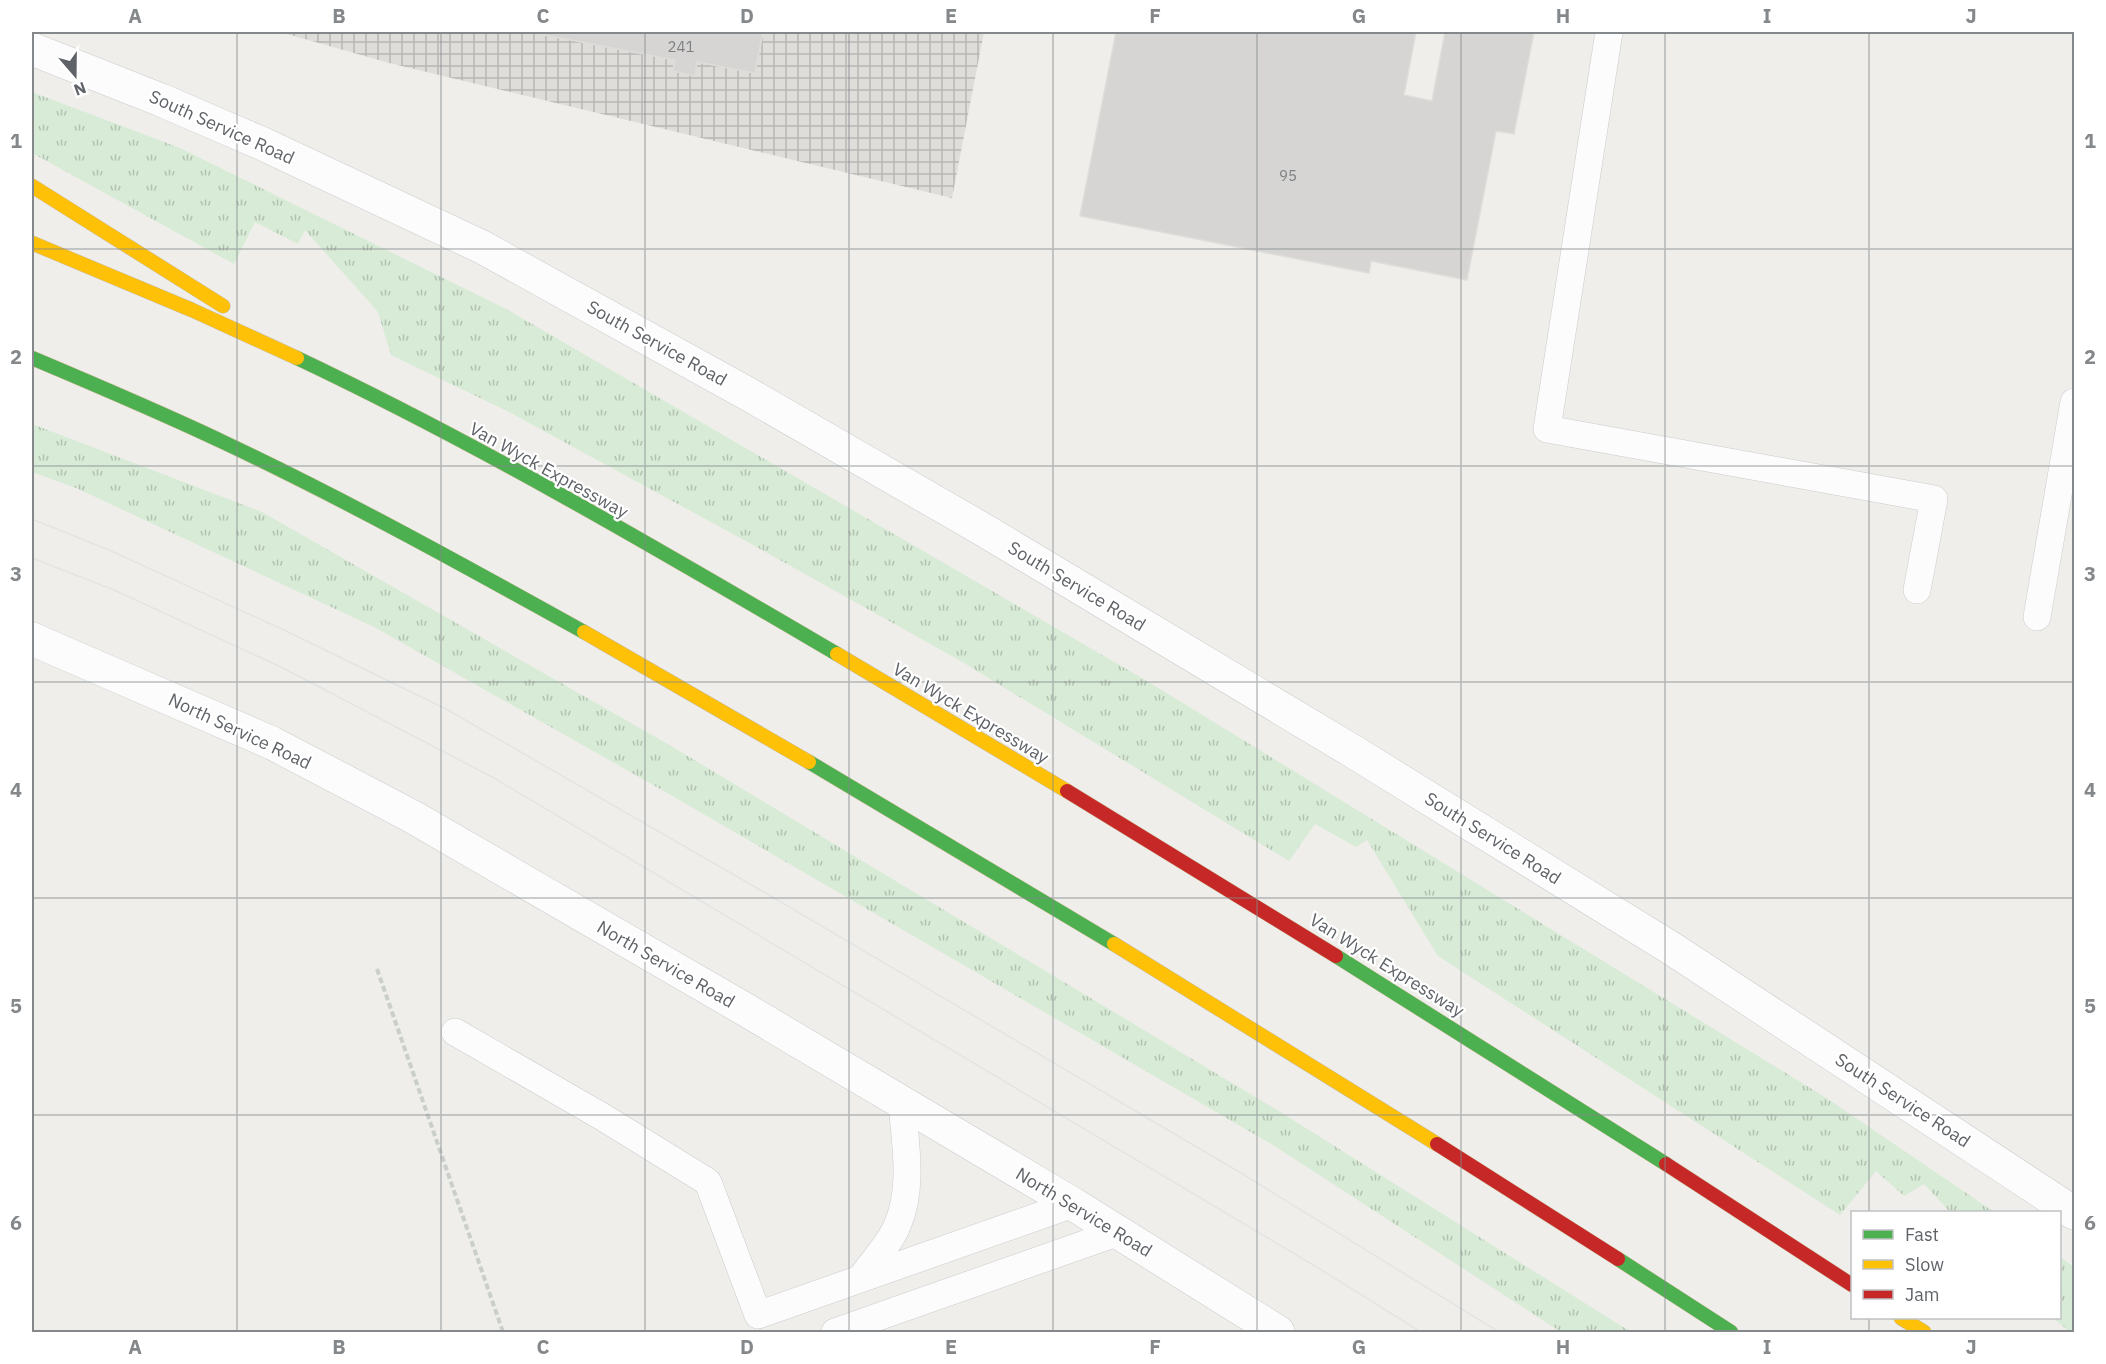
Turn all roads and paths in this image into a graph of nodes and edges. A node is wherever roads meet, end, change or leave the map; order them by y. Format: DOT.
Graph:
graph roads {
  1 [pos="1609,32"];
  2 [pos="32,49"];
  3 [pos="32,186"];
  4 [pos="32,243"];
  5 [pos="32,358"];
  6 [pos="347,383"];
  7 [pos="2074,402"];
  8 [pos="1917,590"];
  9 [pos="2037,617"];
  10 [pos="32,639"];
  11 [pos="376,969"];
  12 [pos="455,1032"];
  13 [pos="902,1102"];
  14 [pos="1073,1204"];
  15 [pos="2074,1213"];
  16 [pos="1119,1232"];
  17 [pos="860,1279"];
  18 [pos="1851,1284"];
  19 [pos="1904,1319"];
  20 [pos="503,1332"];
  21 [pos="835,1332"];
  22 [pos="1278,1332"];
  23 [pos="1731,1332"];
  24 [pos="1924,1332"];
  1 -- 8 [label="lane"];
  2 -- 15 [label="street, South Service Road"];
  3 -- 6 [label="highway"];
  4 -- 6 [label="highway, Van Wyck Expressway"];
  5 -- 23 [label="highway"];
  6 -- 18 [label="highway, Van Wyck Expressway"];
  7 -- 9 [label="lane"];
  10 -- 13 [label="street, North Service Road"];
  11 -- 20 [label="path"];
  12 -- 17 [label="lane"];
  13 -- 14 [label="street, North Service Road"];
  13 -- 17 [label="lane"];
  14 -- 16 [label="street, North Service Road"];
  14 -- 17 [label="lane"];
  16 -- 21 [label="lane"];
  16 -- 22 [label="street, North Service Road"];
  19 -- 24 [label="highway"];
}
